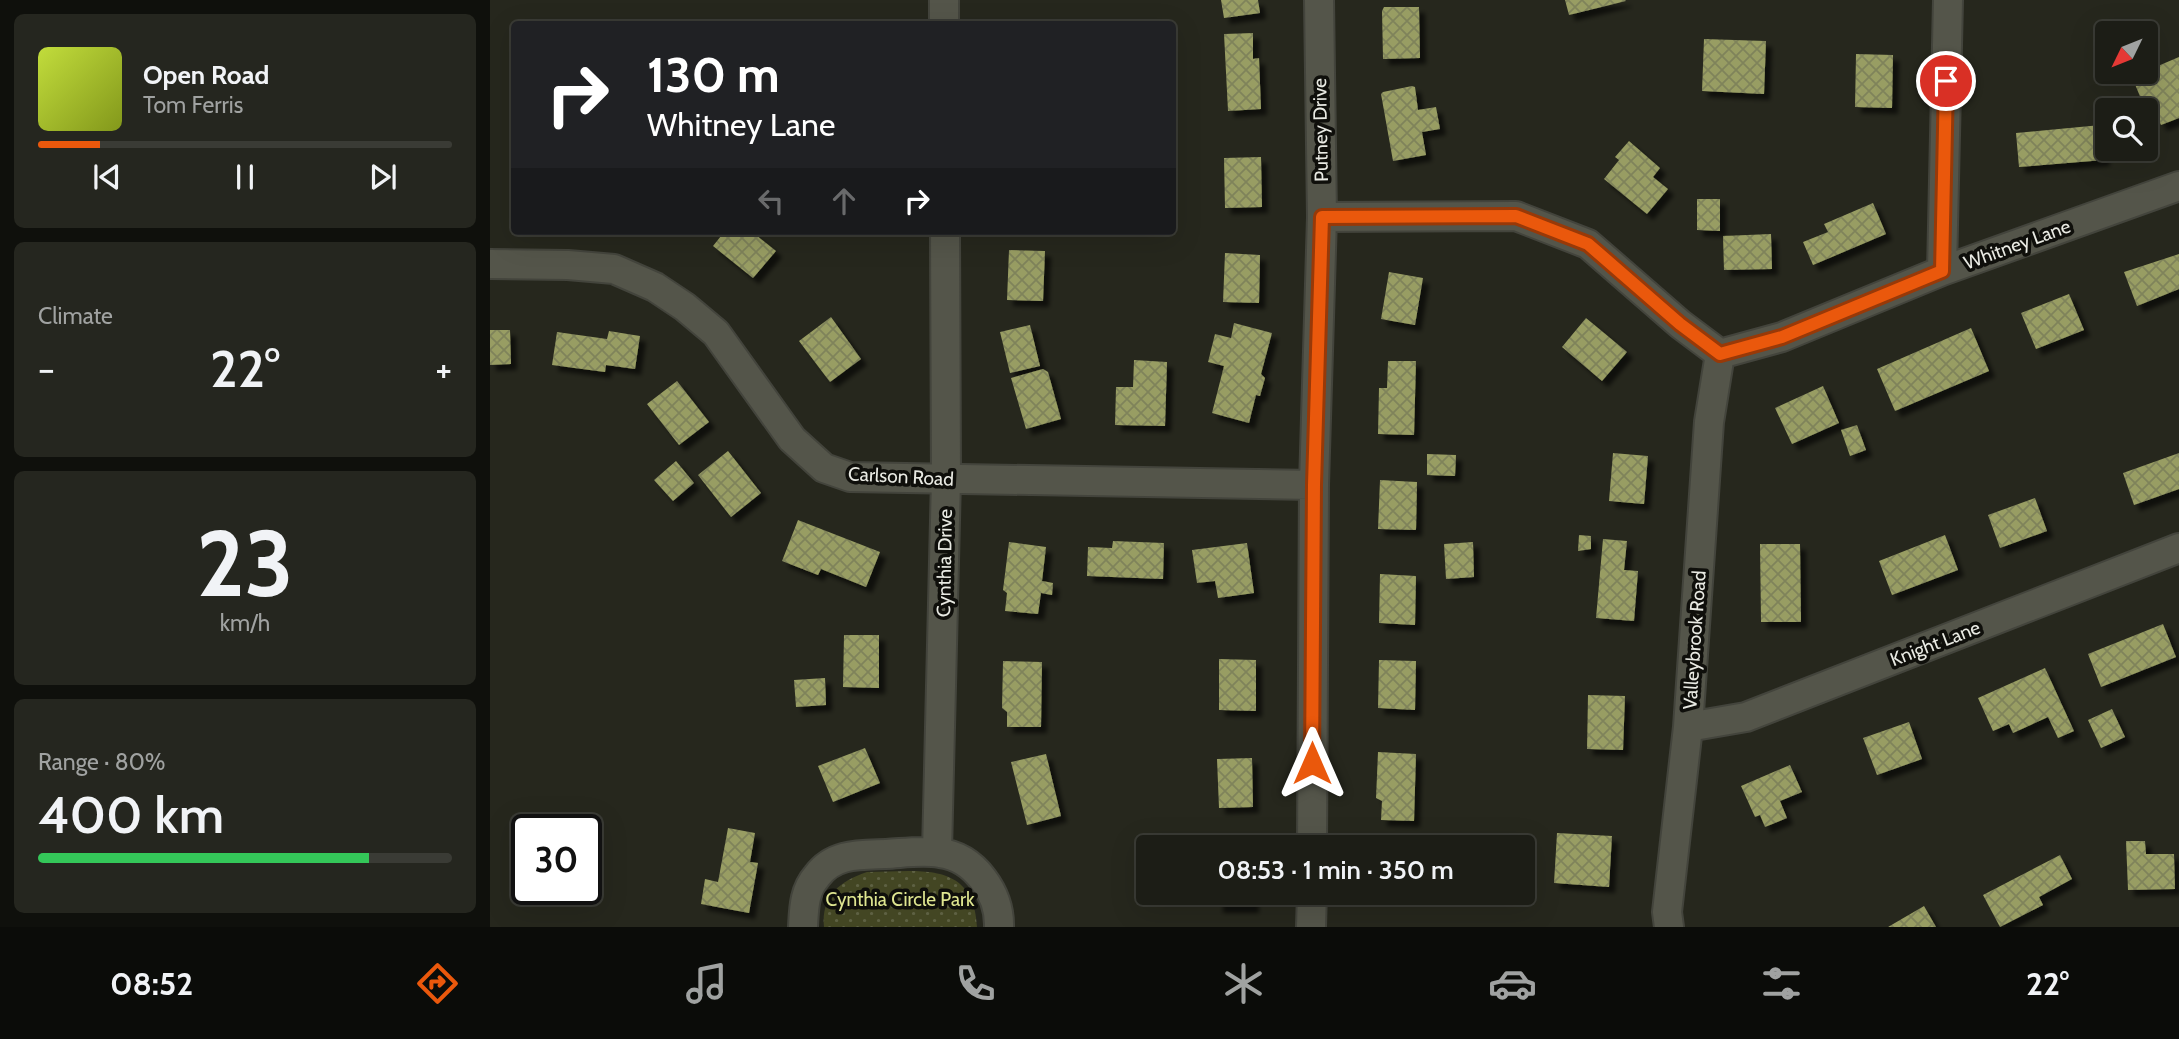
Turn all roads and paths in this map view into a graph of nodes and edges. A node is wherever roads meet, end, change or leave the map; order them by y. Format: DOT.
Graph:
graph roads {
  1 [pos="944,0"];
  2 [pos="1318,0"];
  3 [pos="1948,0"];
  4 [pos="944,21"];
  5 [pos="2179,186"];
  6 [pos="1322,217"];
  7 [pos="945,235"];
  8 [pos="490,264"];
  9 [pos="1942,271"];
  10 [pos="1720,354"];
  11 [pos="946,479"];
  12 [pos="1314,485"];
  13 [pos="2179,548"];
  14 [pos="1688,727"];
  15 [pos="1312,835"];
  16 [pos="937,852"];
  17 [pos="1312,905"];
  18 [pos="803,927"];
  19 [pos="999,927"];
  20 [pos="1311,927"];
  21 [pos="1669,927"];
  1 -- 4 [label="street"];
  2 -- 6 [label="street, Putney Drive"];
  3 -- 9 [label="street"];
  5 -- 9 [label="street, Whitney Lane"];
  6 -- 10 [label="street"];
  6 -- 12 [label="street, Putney Drive"];
  7 -- 11 [label="street, Cynthia Drive"];
  8 -- 11 [label="street, Carlson Road"];
  9 -- 10 [label="street, Whitney Lane"];
  10 -- 14 [label="street, Valleybrook Road"];
  11 -- 12 [label="street, Carlson Road"];
  11 -- 16 [label="street, Cynthia Drive"];
  12 -- 15 [label="street, Putney Drive"];
  13 -- 14 [label="street, Knight Lane"];
  14 -- 21 [label="street, Valleybrook Road"];
  16 -- 18 [label="street"];
  16 -- 19 [label="street"];
  17 -- 20 [label="street"];
}
